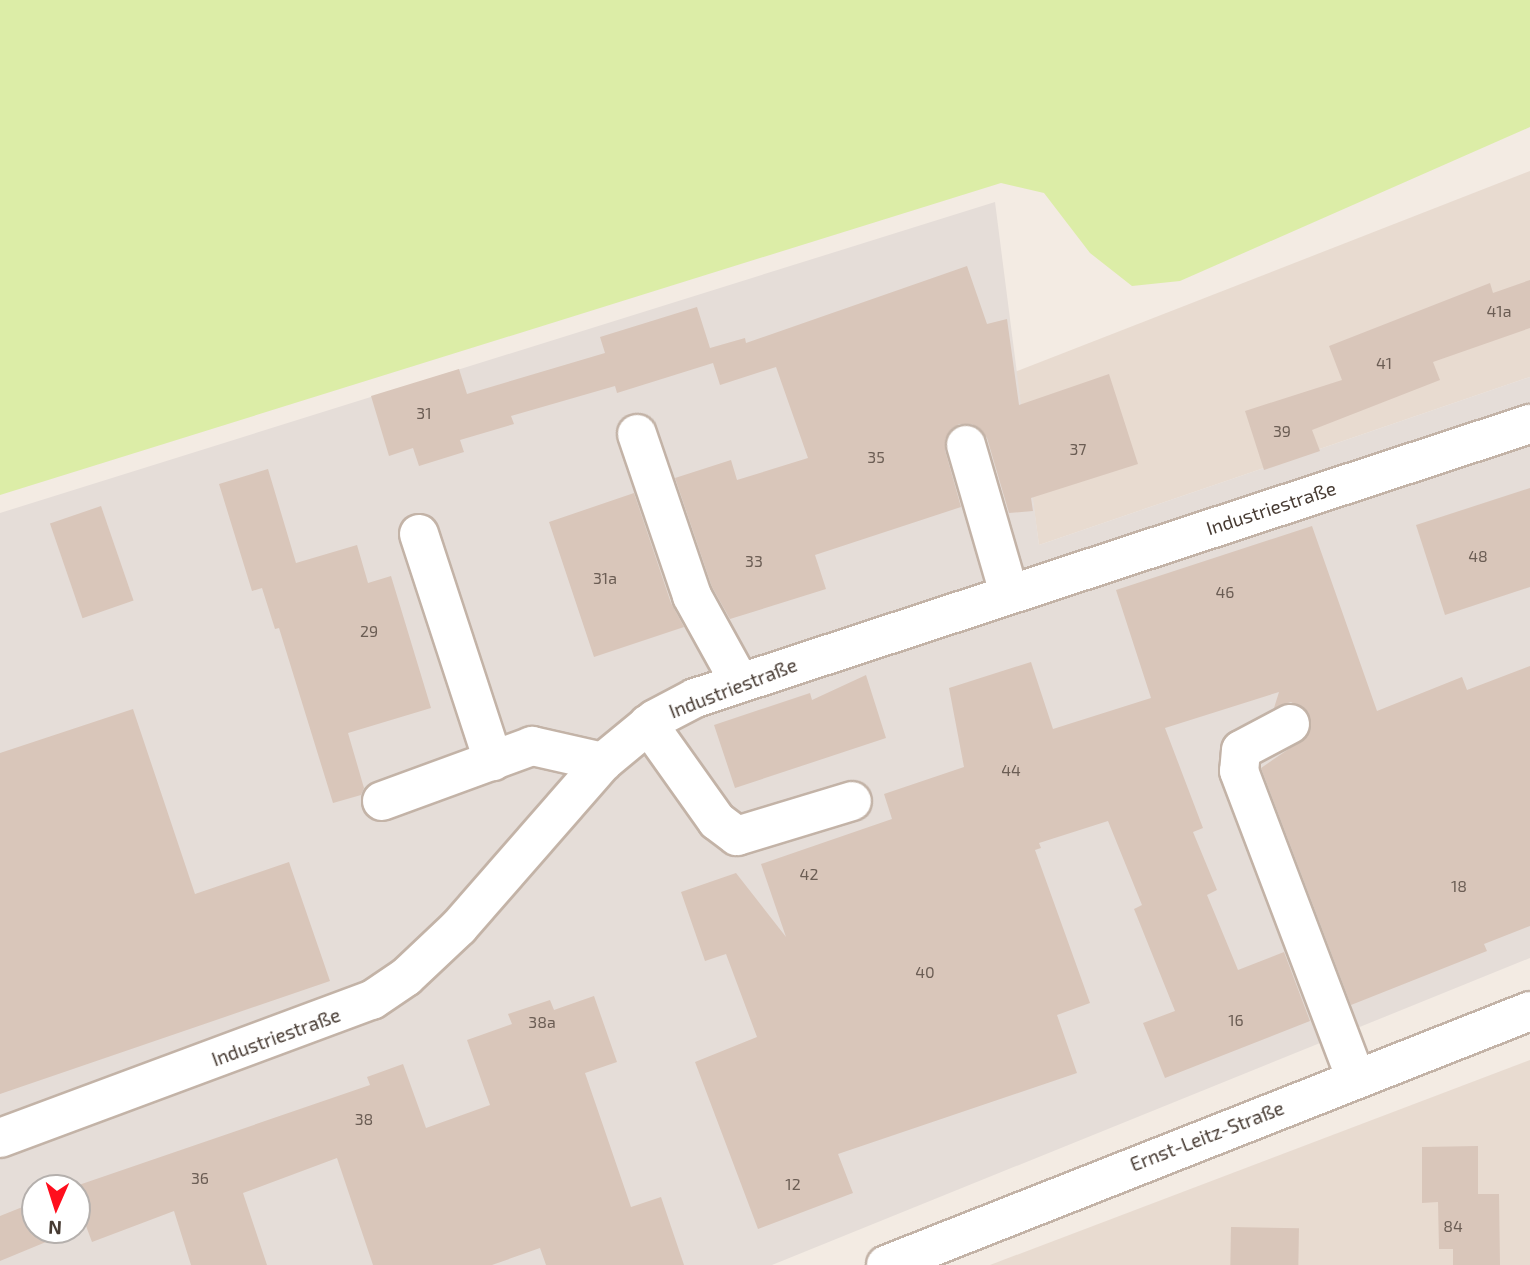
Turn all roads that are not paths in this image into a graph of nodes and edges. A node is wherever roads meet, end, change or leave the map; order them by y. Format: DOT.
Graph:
graph roads {
  1 [pos="1530,424"];
  2 [pos="638,434"];
  3 [pos="966,446"];
  4 [pos="419,534"];
  5 [pos="1009,593"];
  6 [pos="740,683"];
  7 [pos="648,724"];
  8 [pos="1290,724"];
  9 [pos="493,761"];
  10 [pos="603,762"];
  11 [pos="382,801"];
  12 [pos="852,801"];
  13 [pos="1530,1011"];
  14 [pos="1356,1079"];
  15 [pos="0,1138"];
  16 [pos="886,1265"];
  1 -- 5 [label="street, Industriestraße"];
  2 -- 6 [label="street"];
  3 -- 5 [label="street"];
  4 -- 9 [label="street"];
  5 -- 6 [label="street, Industriestraße"];
  6 -- 7 [label="street, Industriestraße"];
  7 -- 10 [label="street, Industriestraße"];
  7 -- 12 [label="street"];
  8 -- 14 [label="street"];
  9 -- 10 [label="street"];
  9 -- 11 [label="street"];
  10 -- 15 [label="street, Industriestraße"];
  13 -- 14 [label="street, Ernst-Leitz-Straße"];
  14 -- 16 [label="street, Ernst-Leitz-Straße"];
}
